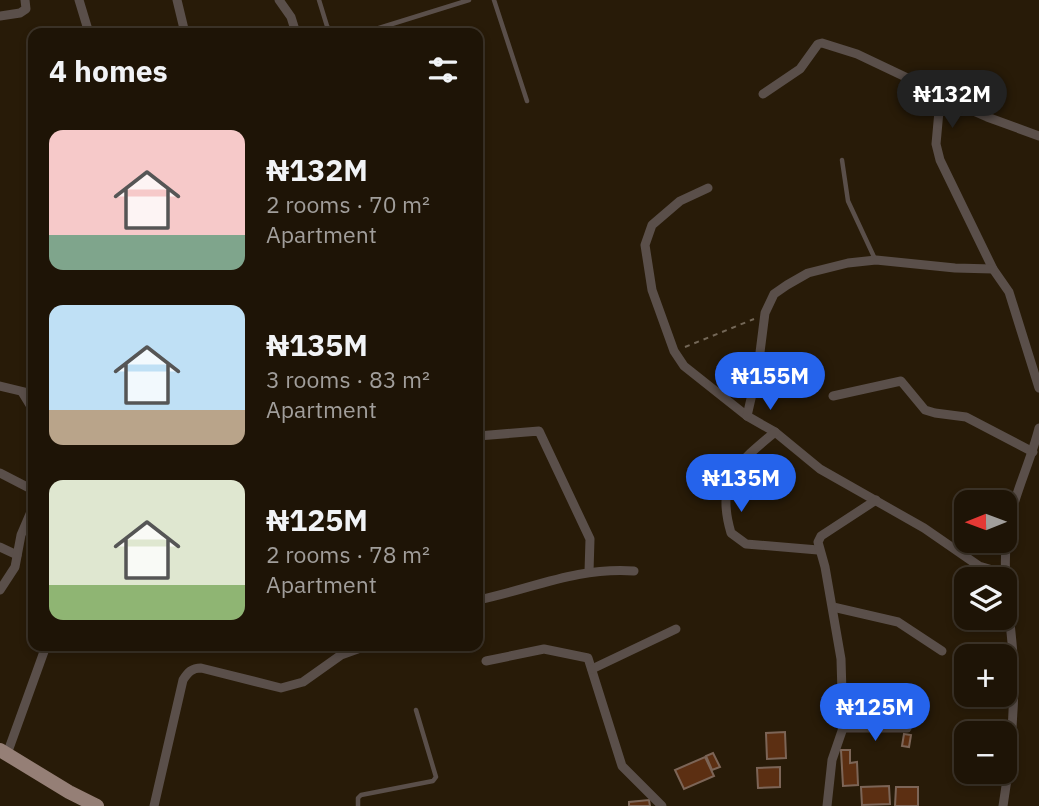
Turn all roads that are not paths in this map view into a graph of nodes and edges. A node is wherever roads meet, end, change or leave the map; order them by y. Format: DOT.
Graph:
graph roads {
  1 [pos="25,0"];
  2 [pos="79,0"];
  3 [pos="177,0"];
  4 [pos="279,0"];
  5 [pos="319,0"];
  6 [pos="469,0"];
  7 [pos="494,0"];
  8 [pos="0,16"];
  9 [pos="87,28"];
  10 [pos="184,28"];
  11 [pos="294,28"];
  12 [pos="328,28"];
  13 [pos="379,28"];
  14 [pos="763,94"];
  15 [pos="939,96"];
  16 [pos="527,101"];
  17 [pos="1039,136"];
  18 [pos="842,160"];
  19 [pos="708,188"];
  20 [pos="876,260"];
  21 [pos="993,269"];
  22 [pos="0,386"];
  23 [pos="1039,388"];
  24 [pos="22,392"];
  25 [pos="28,393"];
  26 [pos="833,396"];
  27 [pos="28,402"];
  28 [pos="747,416"];
  29 [pos="1039,428"];
  30 [pos="775,432"];
  31 [pos="483,436"];
  32 [pos="1033,452"];
  33 [pos="0,473"];
  34 [pos="28,487"];
  35 [pos="876,500"];
  36 [pos="28,519"];
  37 [pos="0,547"];
  38 [pos="818,550"];
  39 [pos="17,555"];
  40 [pos="982,567"];
  41 [pos="1006,567"];
  42 [pos="634,571"];
  43 [pos="589,572"];
  44 [pos="0,590"];
  45 [pos="483,599"];
  46 [pos="833,607"];
  47 [pos="676,629"];
  48 [pos="1011,630"];
  49 [pos="44,651"];
  50 [pos="341,651"];
  51 [pos="942,651"];
  52 [pos="486,661"];
  53 [pos="592,669"];
  54 [pos="416,710"];
  55 [pos="843,728"];
  56 [pos="907,728"];
  57 [pos="3,752"];
  58 [pos="97,806"];
  59 [pos="153,806"];
  60 [pos="358,806"];
  61 [pos="662,806"];
  62 [pos="828,806"];
  63 [pos="1003,806"];
  1 -- 8 [label="street"];
  2 -- 9 [label="street"];
  3 -- 10 [label="street"];
  4 -- 11 [label="street"];
  5 -- 12 [label="lane"];
  6 -- 13 [label="lane"];
  7 -- 16 [label="lane"];
  14 -- 15 [label="street"];
  15 -- 17 [label="street"];
  15 -- 21 [label="street"];
  18 -- 20 [label="lane"];
  19 -- 28 [label="street"];
  20 -- 21 [label="street"];
  20 -- 28 [label="street"];
  21 -- 23 [label="street"];
  22 -- 24 [label="street"];
  24 -- 25 [label="street"];
  24 -- 27 [label="street"];
  26 -- 32 [label="street"];
  28 -- 30 [label="street"];
  29 -- 32 [label="street"];
  30 -- 35 [label="street"];
  30 -- 38 [label="street"];
  31 -- 43 [label="street"];
  32 -- 41 [label="street"];
  33 -- 34 [label="street"];
  35 -- 38 [label="street"];
  35 -- 40 [label="street"];
  36 -- 39 [label="street"];
  37 -- 39 [label="street"];
  38 -- 46 [label="street"];
  39 -- 44 [label="street"];
  42 -- 43 [label="street"];
  43 -- 45 [label="street"];
  46 -- 51 [label="street"];
  46 -- 55 [label="street"];
  47 -- 53 [label="street"];
  48 -- 63 [label="street"];
  49 -- 57 [label="street"];
  50 -- 59 [label="street"];
  52 -- 53 [label="street"];
  53 -- 61 [label="street"];
  54 -- 60 [label="lane"];
  55 -- 56 [label="street"];
  55 -- 62 [label="street"];
  57 -- 58 [label="main road"];
}
